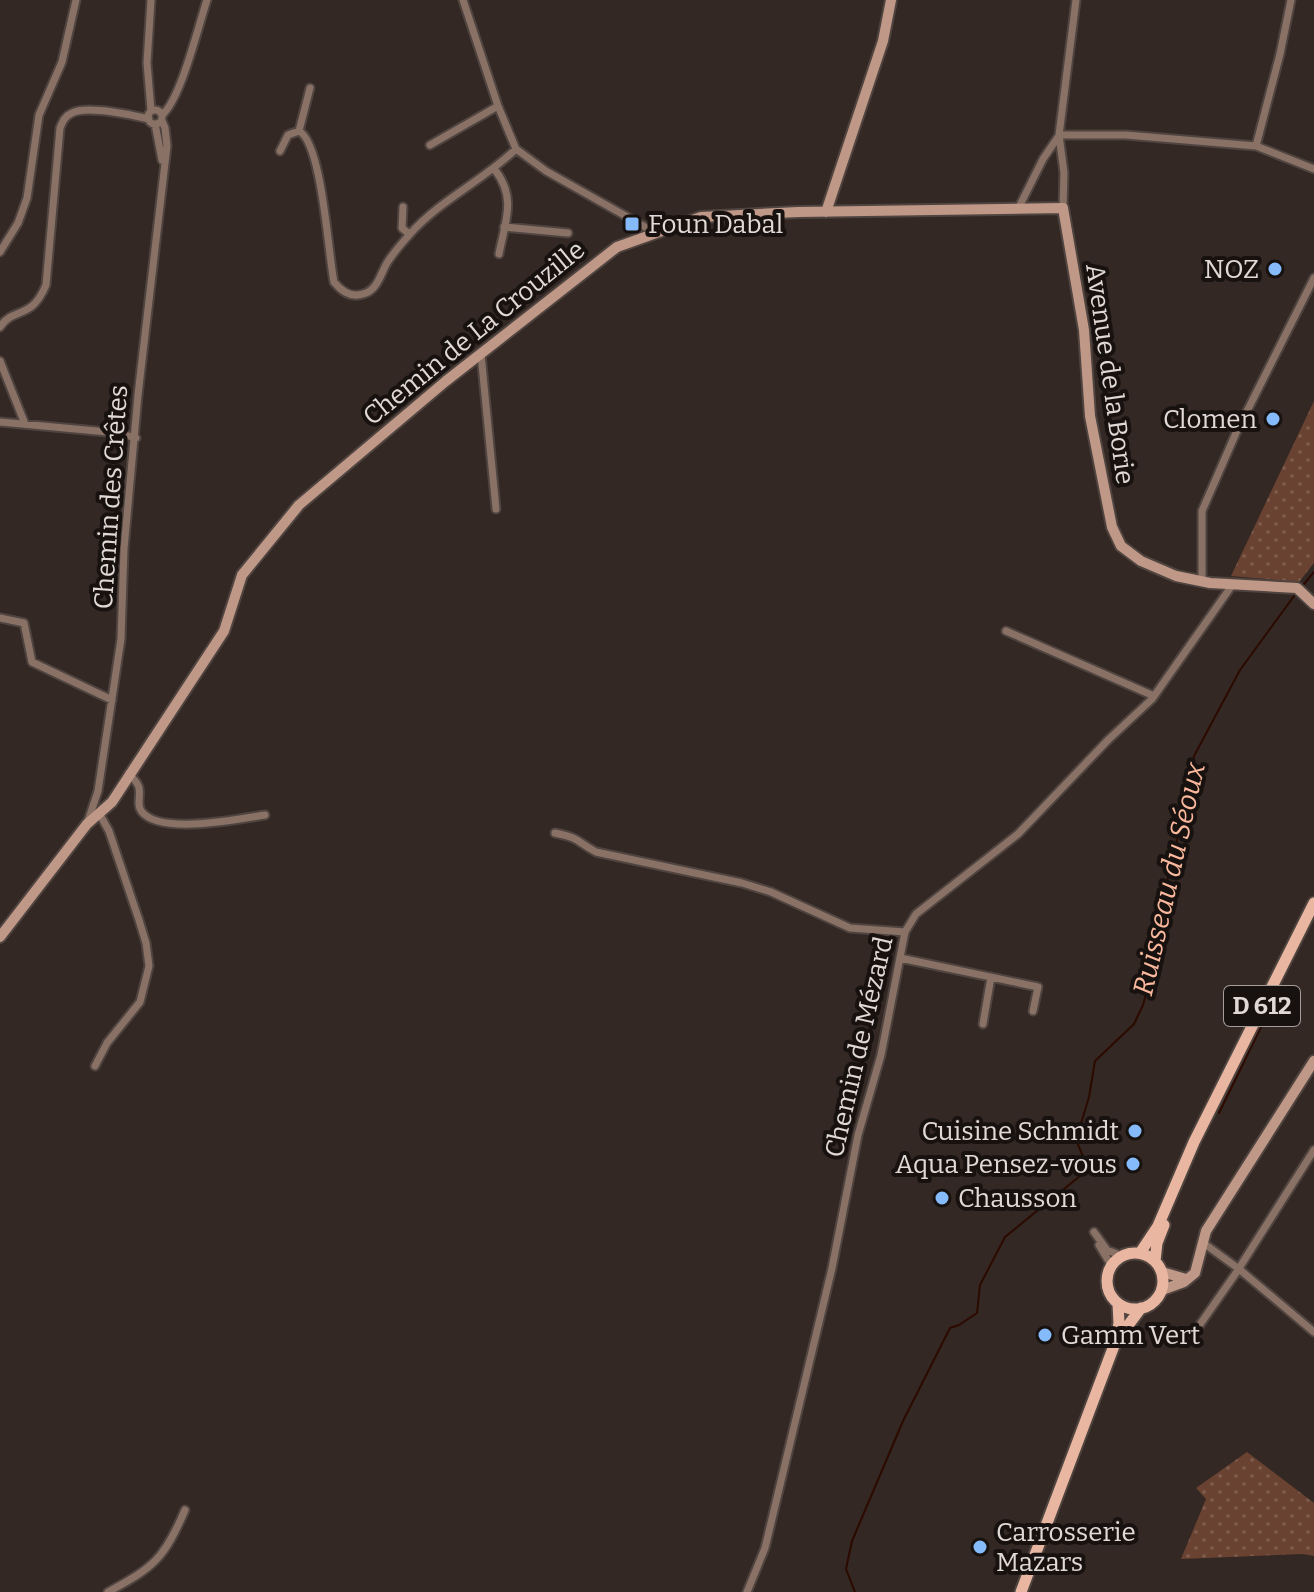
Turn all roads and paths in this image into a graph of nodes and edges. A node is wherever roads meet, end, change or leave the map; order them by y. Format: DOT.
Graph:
graph roads {
  1 [pos="76,0"];
  2 [pos="151,0"];
  3 [pos="207,0"];
  4 [pos="463,0"];
  5 [pos="891,0"];
  6 [pos="1076,0"];
  7 [pos="1291,0"];
  8 [pos="310,88"];
  9 [pos="498,106"];
  10 [pos="154,116"];
  11 [pos="299,131"];
  12 [pos="1059,135"];
  13 [pos="430,145"];
  14 [pos="1256,146"];
  15 [pos="516,149"];
  16 [pos="280,151"];
  17 [pos="1314,169"];
  18 [pos="495,170"];
  19 [pos="403,207"];
  20 [pos="1063,208"];
  21 [pos="1018,209"];
  22 [pos="826,212"];
  23 [pos="504,227"];
  24 [pos="654,232"];
  25 [pos="568,233"];
  26 [pos="409,234"];
  27 [pos="0,252"];
  28 [pos="499,254"];
  29 [pos="1314,278"];
  30 [pos="0,327"];
  31 [pos="481,354"];
  32 [pos="0,361"];
  33 [pos="0,422"];
  34 [pos="25,424"];
  35 [pos="136,438"];
  36 [pos="496,509"];
  37 [pos="1202,581"];
  38 [pos="1233,584"];
  39 [pos="1314,604"];
  40 [pos="0,618"];
  41 [pos="1006,631"];
  42 [pos="1154,696"];
  43 [pos="112,700"];
  44 [pos="129,773"];
  45 [pos="98,814"];
  46 [pos="265,815"];
  47 [pos="87,824"];
  48 [pos="555,833"];
  49 [pos="1314,903"];
  50 [pos="905,932"];
  51 [pos="0,937"];
  52 [pos="900,958"];
  53 [pos="991,977"];
  54 [pos="1033,1011"];
  55 [pos="983,1024"];
  56 [pos="1314,1061"];
  57 [pos="95,1066"];
  58 [pos="1211,1110"];
  59 [pos="1314,1150"];
  60 [pos="1202,1242"];
  61 [pos="1140,1253"];
  62 [pos="1122,1256"];
  63 [pos="1155,1261"];
  64 [pos="1111,1265"];
  65 [pos="1239,1269"];
  66 [pos="1162,1272"];
  67 [pos="1188,1279"];
  68 [pos="1162,1290"];
  69 [pos="1118,1304"];
  70 [pos="1141,1308"];
  71 [pos="1314,1332"];
  72 [pos="1194,1333"];
  73 [pos="1115,1343"];
  74 [pos="185,1510"];
  75 [pos="108,1592"];
  76 [pos="747,1592"];
  77 [pos="1021,1592"];
  1 -- 27 [label="street"];
  2 -- 10 [label="street, Chemin des Crêtes"];
  3 -- 10 [label="street"];
  4 -- 9 [label="street"];
  5 -- 22 [label="street"];
  6 -- 12 [label="street, Avenue de la Borie"];
  7 -- 14 [label="street"];
  8 -- 11 [label="street"];
  9 -- 13 [label="street"];
  9 -- 15 [label="street"];
  10 -- 30 [label="street"];
  10 -- 35 [label="street, Chemin des Crêtes"];
  11 -- 16 [label="street"];
  11 -- 26 [label="street"];
  12 -- 14 [label="street"];
  12 -- 20 [label="street, Avenue de la Borie"];
  12 -- 21 [label="street"];
  14 -- 17 [label="street"];
  15 -- 18 [label="street"];
  15 -- 24 [label="street"];
  18 -- 23 [label="street"];
  18 -- 26 [label="street"];
  19 -- 26 [label="street"];
  20 -- 21 [label="street, Chemin de La Crouzille"];
  20 -- 37 [label="street, Avenue de la Borie"];
  21 -- 22 [label="street, Chemin de La Crouzille"];
  22 -- 24 [label="street, Chemin de La Crouzille"];
  23 -- 25 [label="street"];
  23 -- 28 [label="street"];
  24 -- 31 [label="street, Chemin de La Crouzille"];
  29 -- 37 [label="street"];
  31 -- 36 [label="street"];
  31 -- 44 [label="street, Chemin de La Crouzille"];
  32 -- 34 [label="street"];
  33 -- 34 [label="street"];
  34 -- 35 [label="street"];
  35 -- 43 [label="street, Chemin des Crêtes"];
  37 -- 38 [label="street, Avenue de la Borie"];
  38 -- 39 [label="street, Avenue de la Borie"];
  38 -- 42 [label="street, Chemin de Mézard"];
  40 -- 43 [label="street"];
  41 -- 42 [label="street"];
  42 -- 50 [label="street, Chemin de Mézard"];
  43 -- 47 [label="street, Chemin des Crêtes"];
  44 -- 45 [label="street, Chemin de La Crouzille"];
  44 -- 46 [label="street"];
  45 -- 47 [label="street, Chemin de La Crouzille"];
  45 -- 57 [label="street"];
  47 -- 51 [label="street, Chemin de La Crouzille"];
  48 -- 50 [label="street"];
  49 -- 58 [label="main road, D 612"];
  50 -- 52 [label="street, Chemin de Mézard"];
  52 -- 53 [label="street"];
  52 -- 76 [label="street, Chemin de Mézard"];
  53 -- 54 [label="street"];
  53 -- 55 [label="street"];
  56 -- 60 [label="street"];
  58 -- 61 [label="main road, D 612"];
  58 -- 63 [label="main road, D 612"];
  59 -- 65 [label="street"];
  60 -- 65 [label="street"];
  60 -- 67 [label="street"];
  61 -- 62 [label="main road"];
  61 -- 63 [label="main road"];
  62 -- 64 [label="main road"];
  62 -- 64 [label="street"];
  63 -- 66 [label="main road"];
  64 -- 69 [label="main road"];
  65 -- 71 [label="street"];
  65 -- 72 [label="street"];
  66 -- 67 [label="street"];
  66 -- 68 [label="main road"];
  67 -- 68 [label="street"];
  68 -- 70 [label="main road"];
  69 -- 70 [label="main road"];
  69 -- 73 [label="main road"];
  70 -- 73 [label="main road"];
  73 -- 77 [label="main road"];
  74 -- 75 [label="street"];
}
